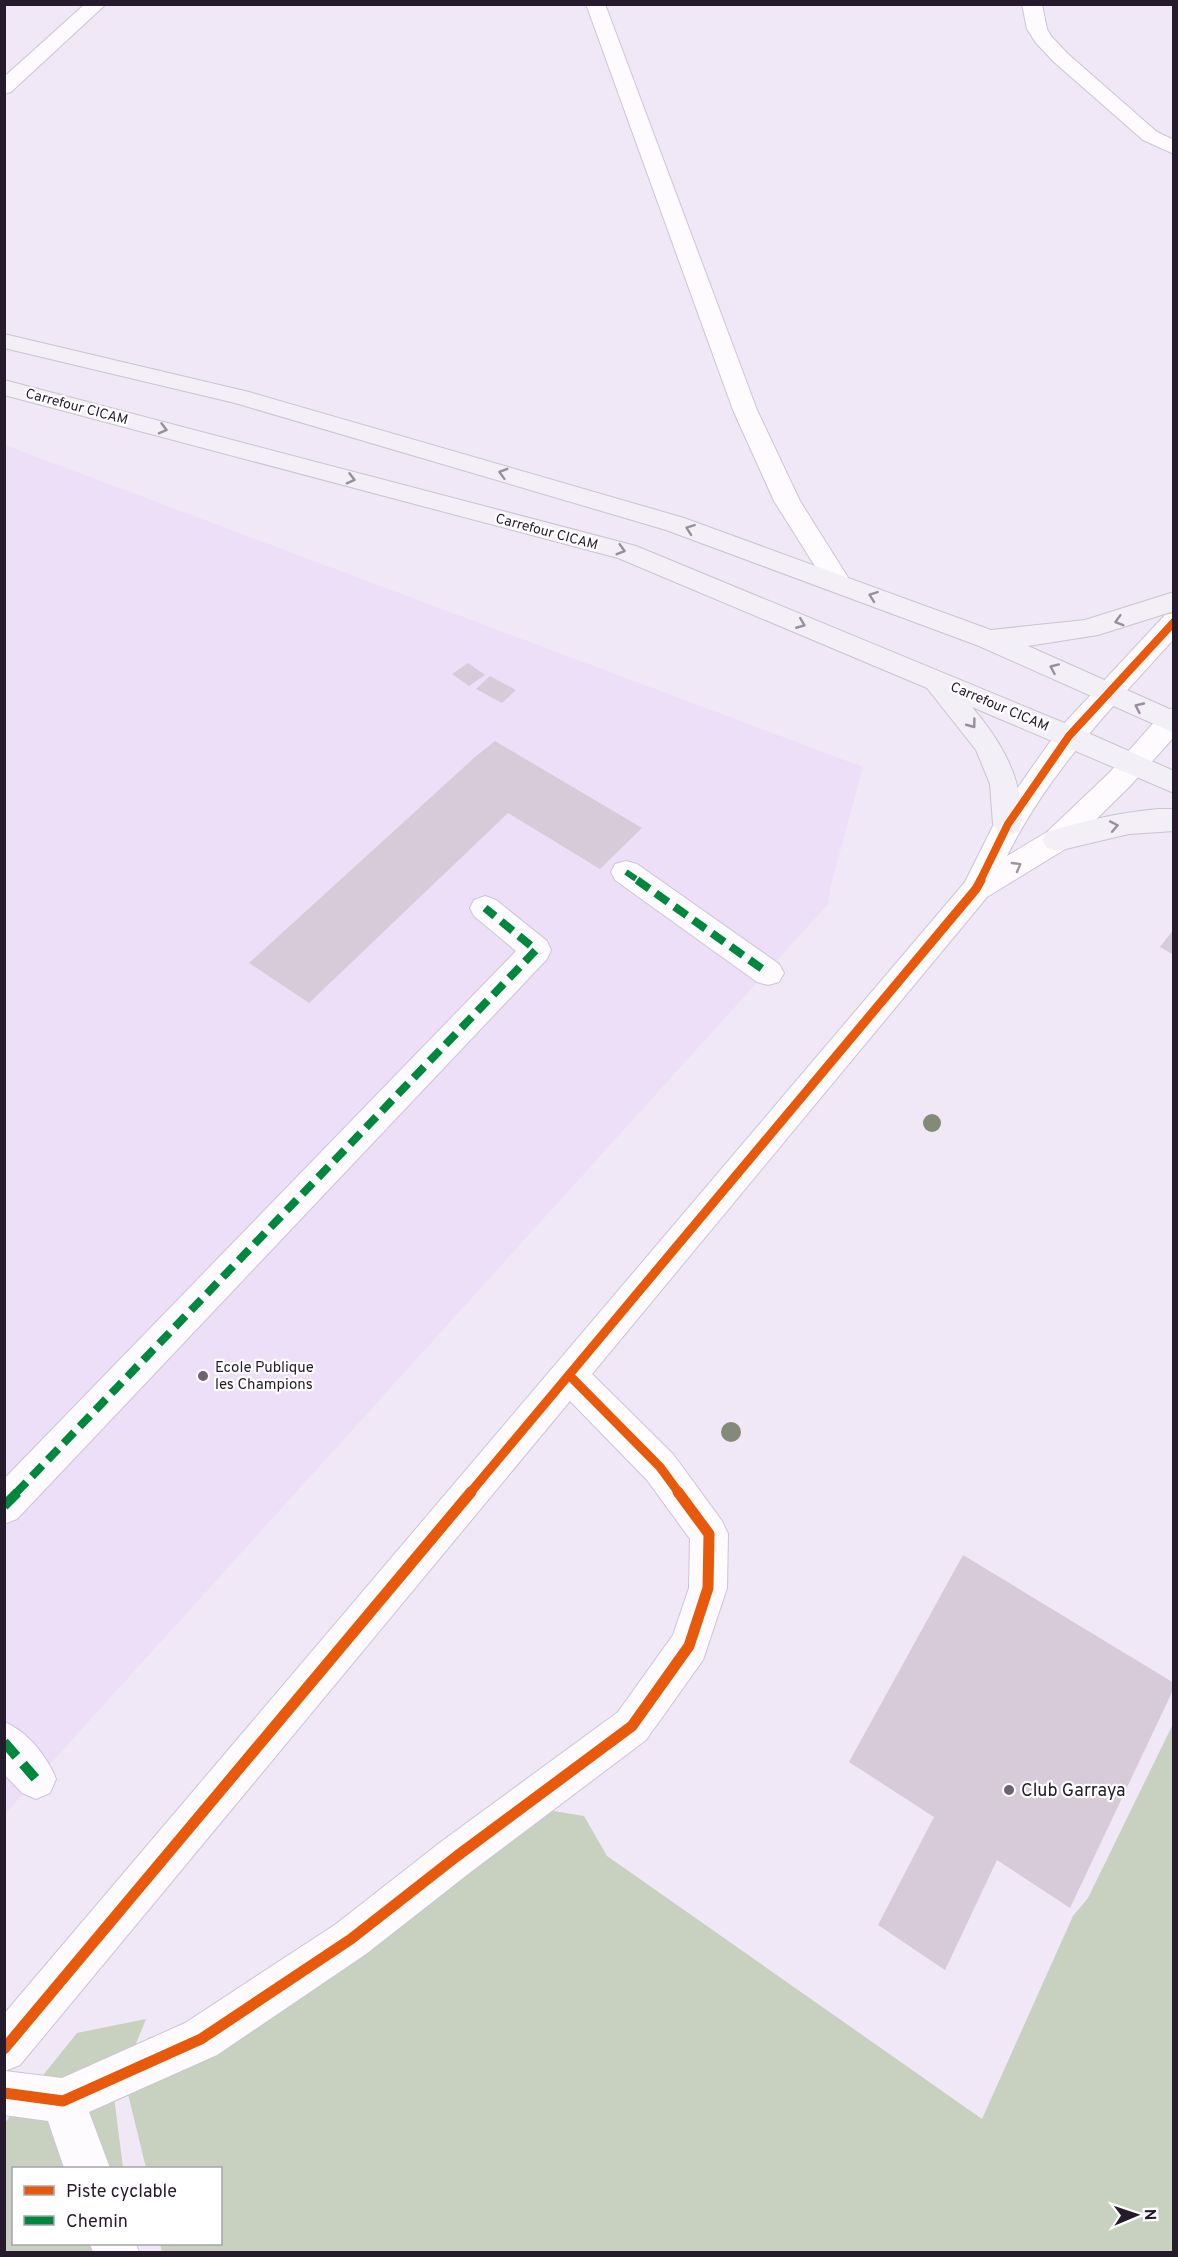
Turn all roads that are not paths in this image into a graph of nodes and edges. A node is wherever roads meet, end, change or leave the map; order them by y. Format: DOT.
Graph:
graph roads {
  1 [pos="97,4"];
  2 [pos="595,4"];
  3 [pos="1015,4"];
  4 [pos="1033,11"];
  5 [pos="4,88"];
  6 [pos="1173,148"];
  7 [pos="4,341"];
  8 [pos="4,387"];
  9 [pos="839,584"];
  10 [pos="1173,601"];
  11 [pos="1173,622"];
  12 [pos="989,639"];
  13 [pos="935,679"];
  14 [pos="1107,693"];
  15 [pos="1173,721"];
  16 [pos="1069,736"];
  17 [pos="1133,764"];
  18 [pos="1173,783"];
  19 [pos="1173,820"];
  20 [pos="1008,824"];
  21 [pos="1057,840"];
  22 [pos="626,872"];
  23 [pos="976,889"];
  24 [pos="485,908"];
  25 [pos="768,973"];
  26 [pos="569,1375"];
  27 [pos="4,1506"];
  28 [pos="4,1742"];
  29 [pos="36,1779"];
  30 [pos="4,2049"];
  31 [pos="4,2093"];
  32 [pos="63,2101"];
  33 [pos="86,2167"];
  1 -- 5 [label="street"];
  2 -- 9 [label="street"];
  3 -- 4 [label="street"];
  4 -- 6 [label="street"];
  9 -- 7 [label="main road, one-way"];
  8 -- 13 [label="main road, Carrefour CICAM, one-way"];
  12 -- 9 [label="main road, one-way"];
  10 -- 12 [label="main road, one-way"];
  11 -- 14 [label="street"];
  14 -- 12 [label="main road, one-way"];
  13 -- 16 [label="main road, Carrefour CICAM"];
  13 -- 20 [label="main road, one-way"];
  15 -- 14 [label="main road, one-way"];
  14 -- 16 [label="street"];
  15 -- 17 [label="street"];
  16 -- 17 [label="main road, Carrefour CICAM"];
  16 -- 20 [label="street"];
  17 -- 18 [label="main road, Carrefour CICAM"];
  17 -- 21 [label="street"];
  21 -- 19 [label="main road, one-way"];
  20 -- 23 [label="street"];
  23 -- 21 [label="street, one-way"];
  22 -- 25 [label="street"];
  23 -- 26 [label="street"];
  24 -- 27 [label="street"];
  26 -- 30 [label="street"];
  26 -- 32 [label="street"];
  28 -- 29 [label="street"];
  31 -- 32 [label="street"];
  32 -- 33 [label="street"];
}
